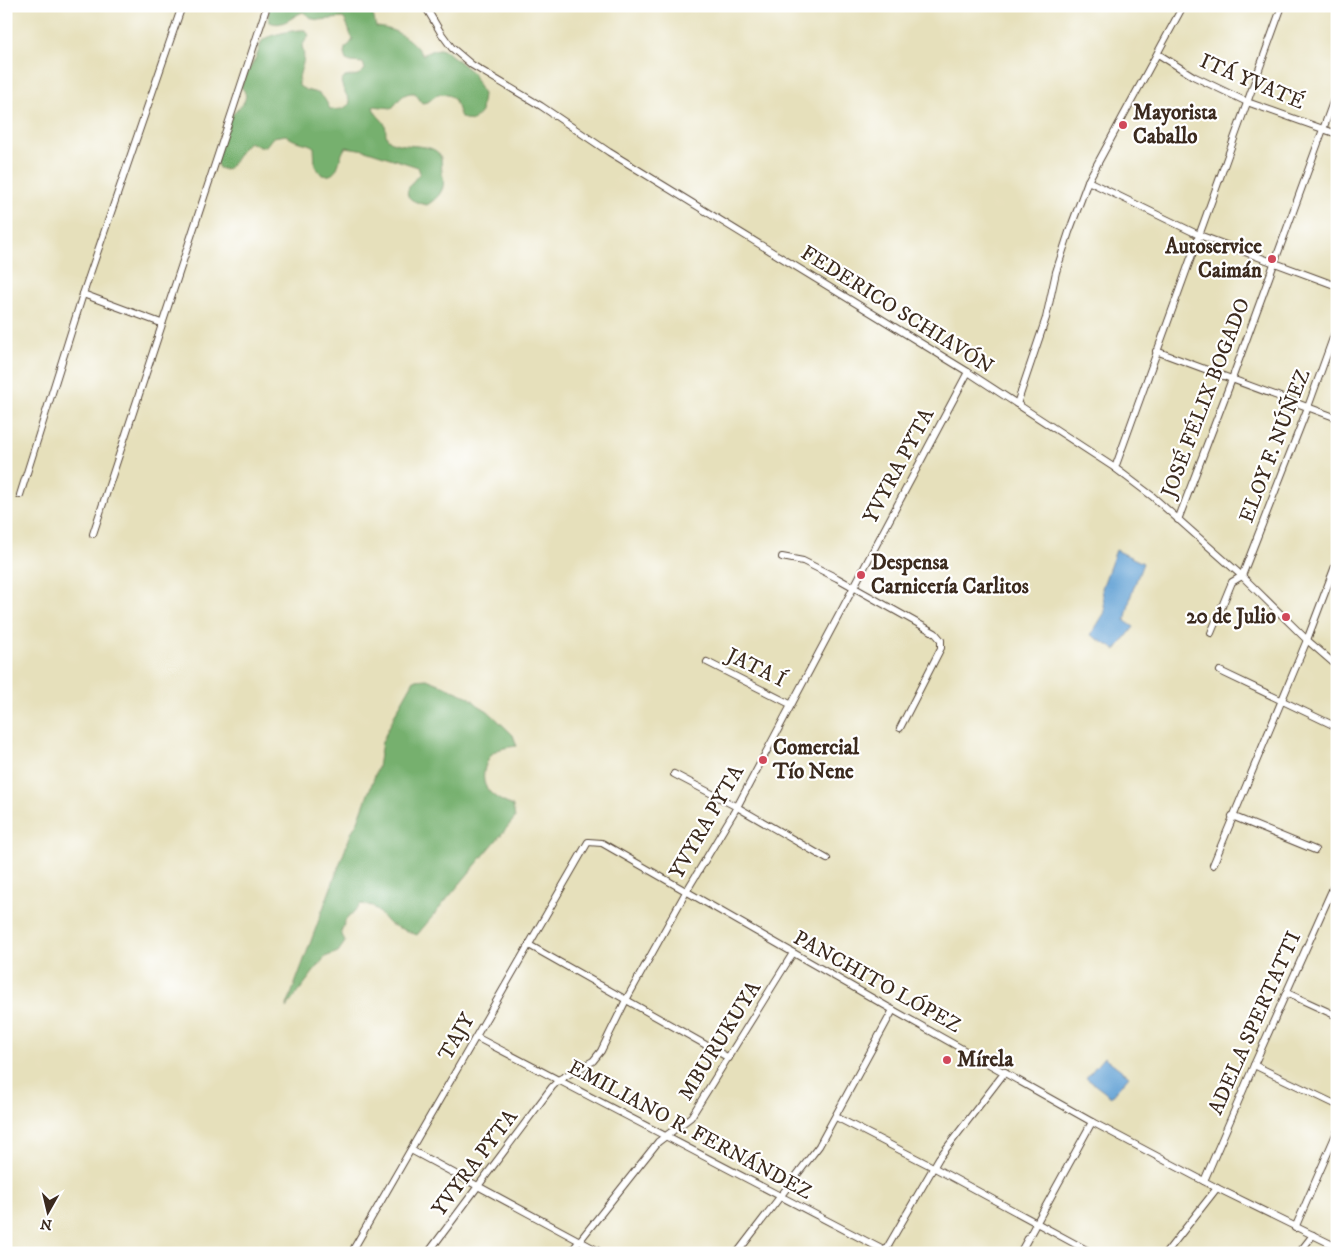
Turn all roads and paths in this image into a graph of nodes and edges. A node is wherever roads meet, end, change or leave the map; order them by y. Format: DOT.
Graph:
graph roads {
  1 [pos="182,6"];
  2 [pos="267,6"];
  3 [pos="424,6"];
  4 [pos="1183,6"];
  5 [pos="1282,6"];
  6 [pos="1158,54"];
  7 [pos="1337,91"];
  8 [pos="1247,102"];
  9 [pos="1323,129"];
  10 [pos="1337,134"];
  11 [pos="1088,181"];
  12 [pos="1199,235"];
  13 [pos="1274,263"];
  14 [pos="1337,286"];
  15 [pos="84,294"];
  16 [pos="162,322"];
  17 [pos="1337,327"];
  18 [pos="1156,351"];
  19 [pos="968,372"];
  20 [pos="1232,379"];
  21 [pos="1017,404"];
  22 [pos="1308,407"];
  23 [pos="1337,418"];
  24 [pos="1115,468"];
  25 [pos="20,494"];
  26 [pos="1178,520"];
  27 [pos="93,534"];
  28 [pos="782,557"];
  29 [pos="1337,561"];
  30 [pos="1242,576"];
  31 [pos="853,588"];
  32 [pos="1211,633"];
  33 [pos="1308,640"];
  34 [pos="707,662"];
  35 [pos="1337,666"];
  36 [pos="1220,671"];
  37 [pos="1282,700"];
  38 [pos="790,704"];
  39 [pos="1337,727"];
  40 [pos="900,728"];
  41 [pos="674,774"];
  42 [pos="736,807"];
  43 [pos="1232,816"];
  44 [pos="588,842"];
  45 [pos="1315,850"];
  46 [pos="827,860"];
  47 [pos="1213,865"];
  48 [pos="1337,879"];
  49 [pos="686,892"];
  50 [pos="529,945"];
  51 [pos="793,953"];
  52 [pos="1287,993"];
  53 [pos="626,1000"];
  54 [pos="893,1010"];
  55 [pos="1337,1016"];
  56 [pos="476,1037"];
  57 [pos="729,1058"];
  58 [pos="1254,1065"];
  59 [pos="1005,1072"];
  60 [pos="560,1079"];
  61 [pos="1337,1105"];
  62 [pos="836,1118"];
  63 [pos="1092,1122"];
  64 [pos="1337,1132"];
  65 [pos="665,1137"];
  66 [pos="411,1150"];
  67 [pos="933,1167"];
  68 [pos="1204,1181"];
  69 [pos="477,1187"];
  70 [pos="1217,1188"];
  71 [pos="780,1196"];
  72 [pos="1036,1223"];
  73 [pos="1296,1228"];
  74 [pos="1312,1235"];
  75 [pos="579,1240"];
  76 [pos="1337,1247"];
  77 [pos="354,1250"];
  78 [pos="886,1252"];
  79 [pos="428,1253"];
  80 [pos="570,1253"];
  81 [pos="602,1253"];
  82 [pos="737,1253"];
  83 [pos="1020,1253"];
  84 [pos="1092,1253"];
  85 [pos="1166,1253"];
  86 [pos="1299,1253"];
  1 -- 15 [label="street"];
  2 -- 16 [label="street"];
  3 -- 19 [label="street, FEDERICO SCHIAVÓN"];
  4 -- 6 [label="street"];
  5 -- 8 [label="street"];
  6 -- 8 [label="street, ITÁ YVATÉ"];
  6 -- 11 [label="street"];
  7 -- 9 [label="street, JOSÉ FÉLIX BOGADO"];
  8 -- 9 [label="street, ITÁ YVATÉ"];
  8 -- 12 [label="street"];
  9 -- 10 [label="street, ITÁ YVATÉ"];
  9 -- 13 [label="street, JOSÉ FÉLIX BOGADO"];
  11 -- 12 [label="street"];
  11 -- 21 [label="street"];
  12 -- 13 [label="street"];
  12 -- 18 [label="street"];
  13 -- 14 [label="street"];
  13 -- 20 [label="street, JOSÉ FÉLIX BOGADO"];
  15 -- 16 [label="street"];
  15 -- 25 [label="street"];
  16 -- 27 [label="street"];
  17 -- 22 [label="street, ELOY F. NÚÑEZ"];
  18 -- 20 [label="street"];
  18 -- 24 [label="street"];
  19 -- 21 [label="street, FEDERICO SCHIAVÓN"];
  19 -- 31 [label="street, YVYRA PYTA"];
  20 -- 22 [label="street"];
  20 -- 26 [label="street, JOSÉ FÉLIX BOGADO"];
  21 -- 24 [label="street, FEDERICO SCHIAVÓN"];
  22 -- 23 [label="street"];
  22 -- 30 [label="street, ELOY F. NÚÑEZ"];
  24 -- 26 [label="street, FEDERICO SCHIAVÓN"];
  26 -- 30 [label="street, FEDERICO SCHIAVÓN"];
  28 -- 31 [label="street"];
  29 -- 33 [label="street"];
  30 -- 32 [label="street, ELOY F. NÚÑEZ"];
  30 -- 33 [label="street, FEDERICO SCHIAVÓN"];
  31 -- 38 [label="street, YVYRA PYTA"];
  31 -- 40 [label="street"];
  33 -- 35 [label="street, FEDERICO SCHIAVÓN"];
  33 -- 37 [label="street"];
  34 -- 38 [label="street, JATA Í"];
  36 -- 37 [label="street"];
  37 -- 39 [label="street"];
  37 -- 43 [label="street"];
  38 -- 42 [label="street, YVYRA PYTA"];
  41 -- 42 [label="street"];
  42 -- 46 [label="street"];
  42 -- 49 [label="street, YVYRA PYTA"];
  43 -- 45 [label="street"];
  43 -- 47 [label="street"];
  44 -- 49 [label="street, PANCHITO LÓPEZ"];
  44 -- 50 [label="street, TAJY"];
  48 -- 52 [label="street, ADELA SPERTATTI"];
  49 -- 51 [label="street, PANCHITO LÓPEZ"];
  49 -- 53 [label="street, YVYRA PYTA"];
  50 -- 53 [label="street"];
  50 -- 56 [label="street, TAJY"];
  51 -- 54 [label="street, PANCHITO LÓPEZ"];
  51 -- 57 [label="street, MBURUKUYA"];
  52 -- 55 [label="street"];
  52 -- 58 [label="street, ADELA SPERTATTI"];
  53 -- 57 [label="street"];
  53 -- 60 [label="street, YVYRA PYTA"];
  54 -- 59 [label="street, PANCHITO LÓPEZ"];
  54 -- 62 [label="street"];
  56 -- 60 [label="street, EMILIANO R. FERNÁNDEZ"];
  56 -- 66 [label="street, TAJY"];
  57 -- 65 [label="street, MBURUKUYA"];
  58 -- 61 [label="street"];
  58 -- 68 [label="street, ADELA SPERTATTI"];
  59 -- 63 [label="street, PANCHITO LÓPEZ"];
  59 -- 67 [label="street"];
  60 -- 65 [label="street, EMILIANO R. FERNÁNDEZ"];
  60 -- 69 [label="street, YVYRA PYTA"];
  62 -- 67 [label="street"];
  62 -- 71 [label="street"];
  63 -- 68 [label="street, PANCHITO LÓPEZ"];
  63 -- 72 [label="street"];
  64 -- 73 [label="street"];
  65 -- 71 [label="street, EMILIANO R. FERNÁNDEZ"];
  65 -- 75 [label="street, MBURUKUYA"];
  66 -- 69 [label="street"];
  66 -- 77 [label="street, TAJY"];
  67 -- 72 [label="street"];
  67 -- 78 [label="street"];
  68 -- 70 [label="street, PANCHITO LÓPEZ"];
  69 -- 75 [label="street"];
  69 -- 79 [label="street, YVYRA PYTA"];
  70 -- 73 [label="street, PANCHITO LÓPEZ"];
  70 -- 85 [label="street"];
  71 -- 78 [label="street, EMILIANO R. FERNÁNDEZ"];
  71 -- 82 [label="street"];
  72 -- 83 [label="street"];
  72 -- 84 [label="street"];
  73 -- 74 [label="street, PANCHITO LÓPEZ"];
  74 -- 76 [label="street, PANCHITO LÓPEZ"];
  74 -- 86 [label="street"];
  75 -- 80 [label="street, MBURUKUYA"];
  75 -- 81 [label="street"];
}
